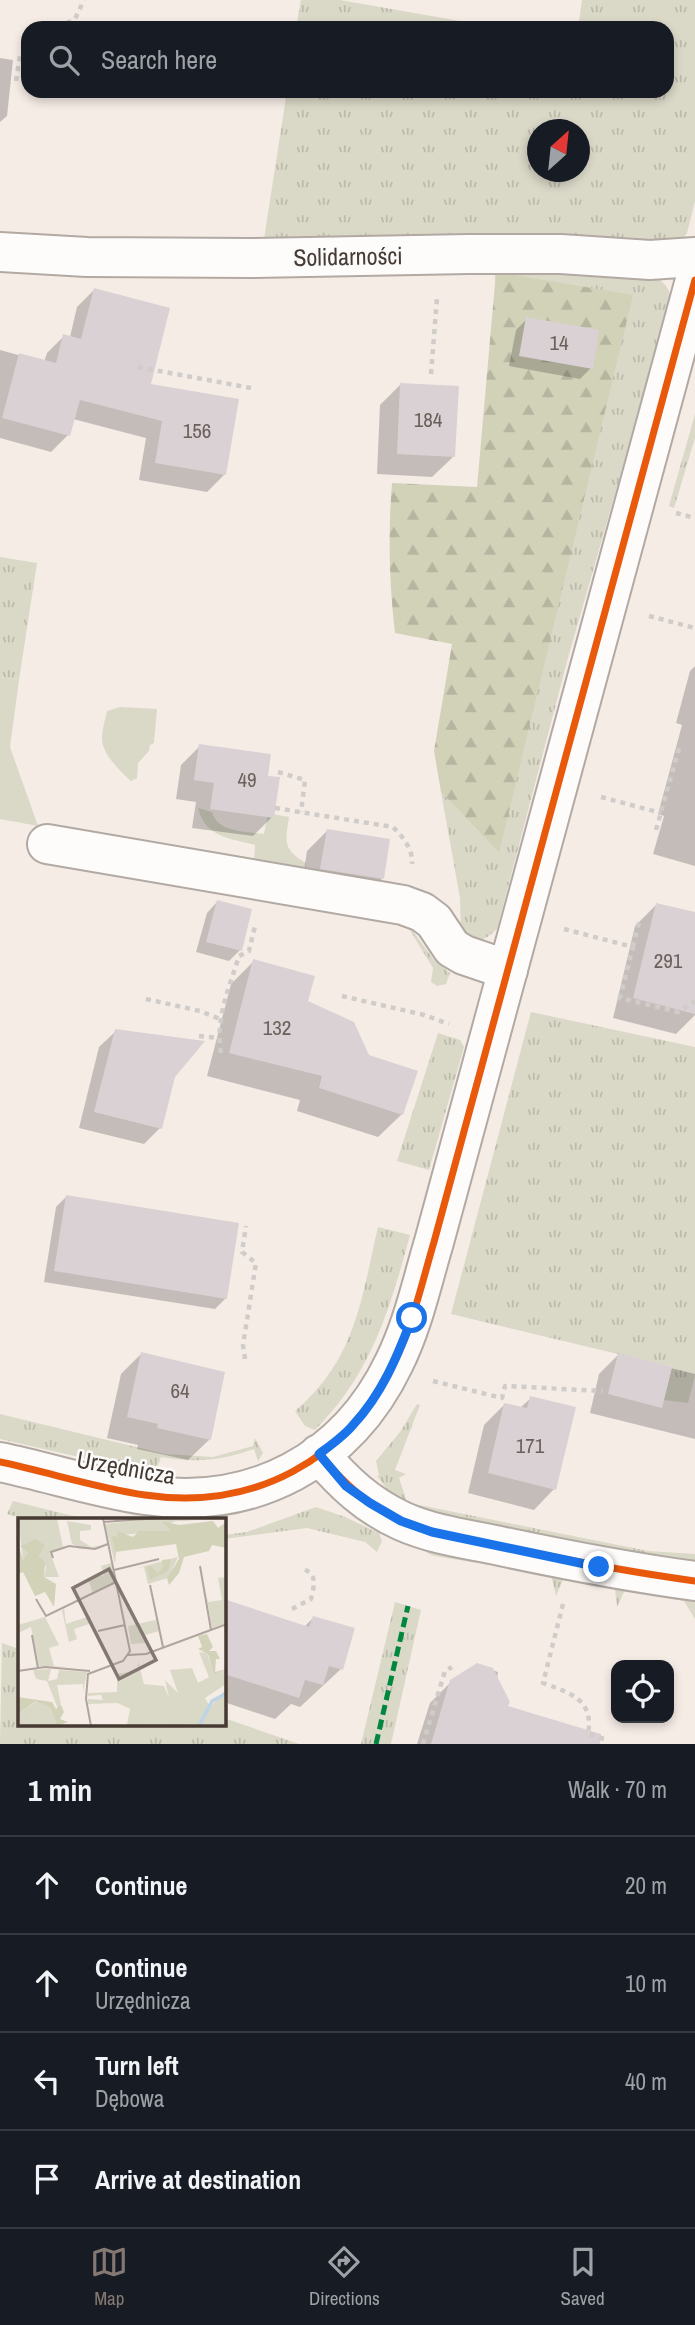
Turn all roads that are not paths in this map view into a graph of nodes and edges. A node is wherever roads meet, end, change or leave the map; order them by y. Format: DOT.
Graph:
graph roads {
  1 [pos="0,252"];
  2 [pos="695,257"];
  3 [pos="695,280"];
  4 [pos="47,844"];
  5 [pos="508,970"];
  6 [pos="319,1454"];
  7 [pos="0,1462"];
  8 [pos="695,1581"];
  1 -- 2 [label="street, Solidarności"];
  3 -- 5 [label="street, Urzędnicza"];
  4 -- 5 [label="street"];
  5 -- 6 [label="street, Urzędnicza"];
  6 -- 7 [label="street, Urzędnicza"];
  6 -- 8 [label="street"];
}
